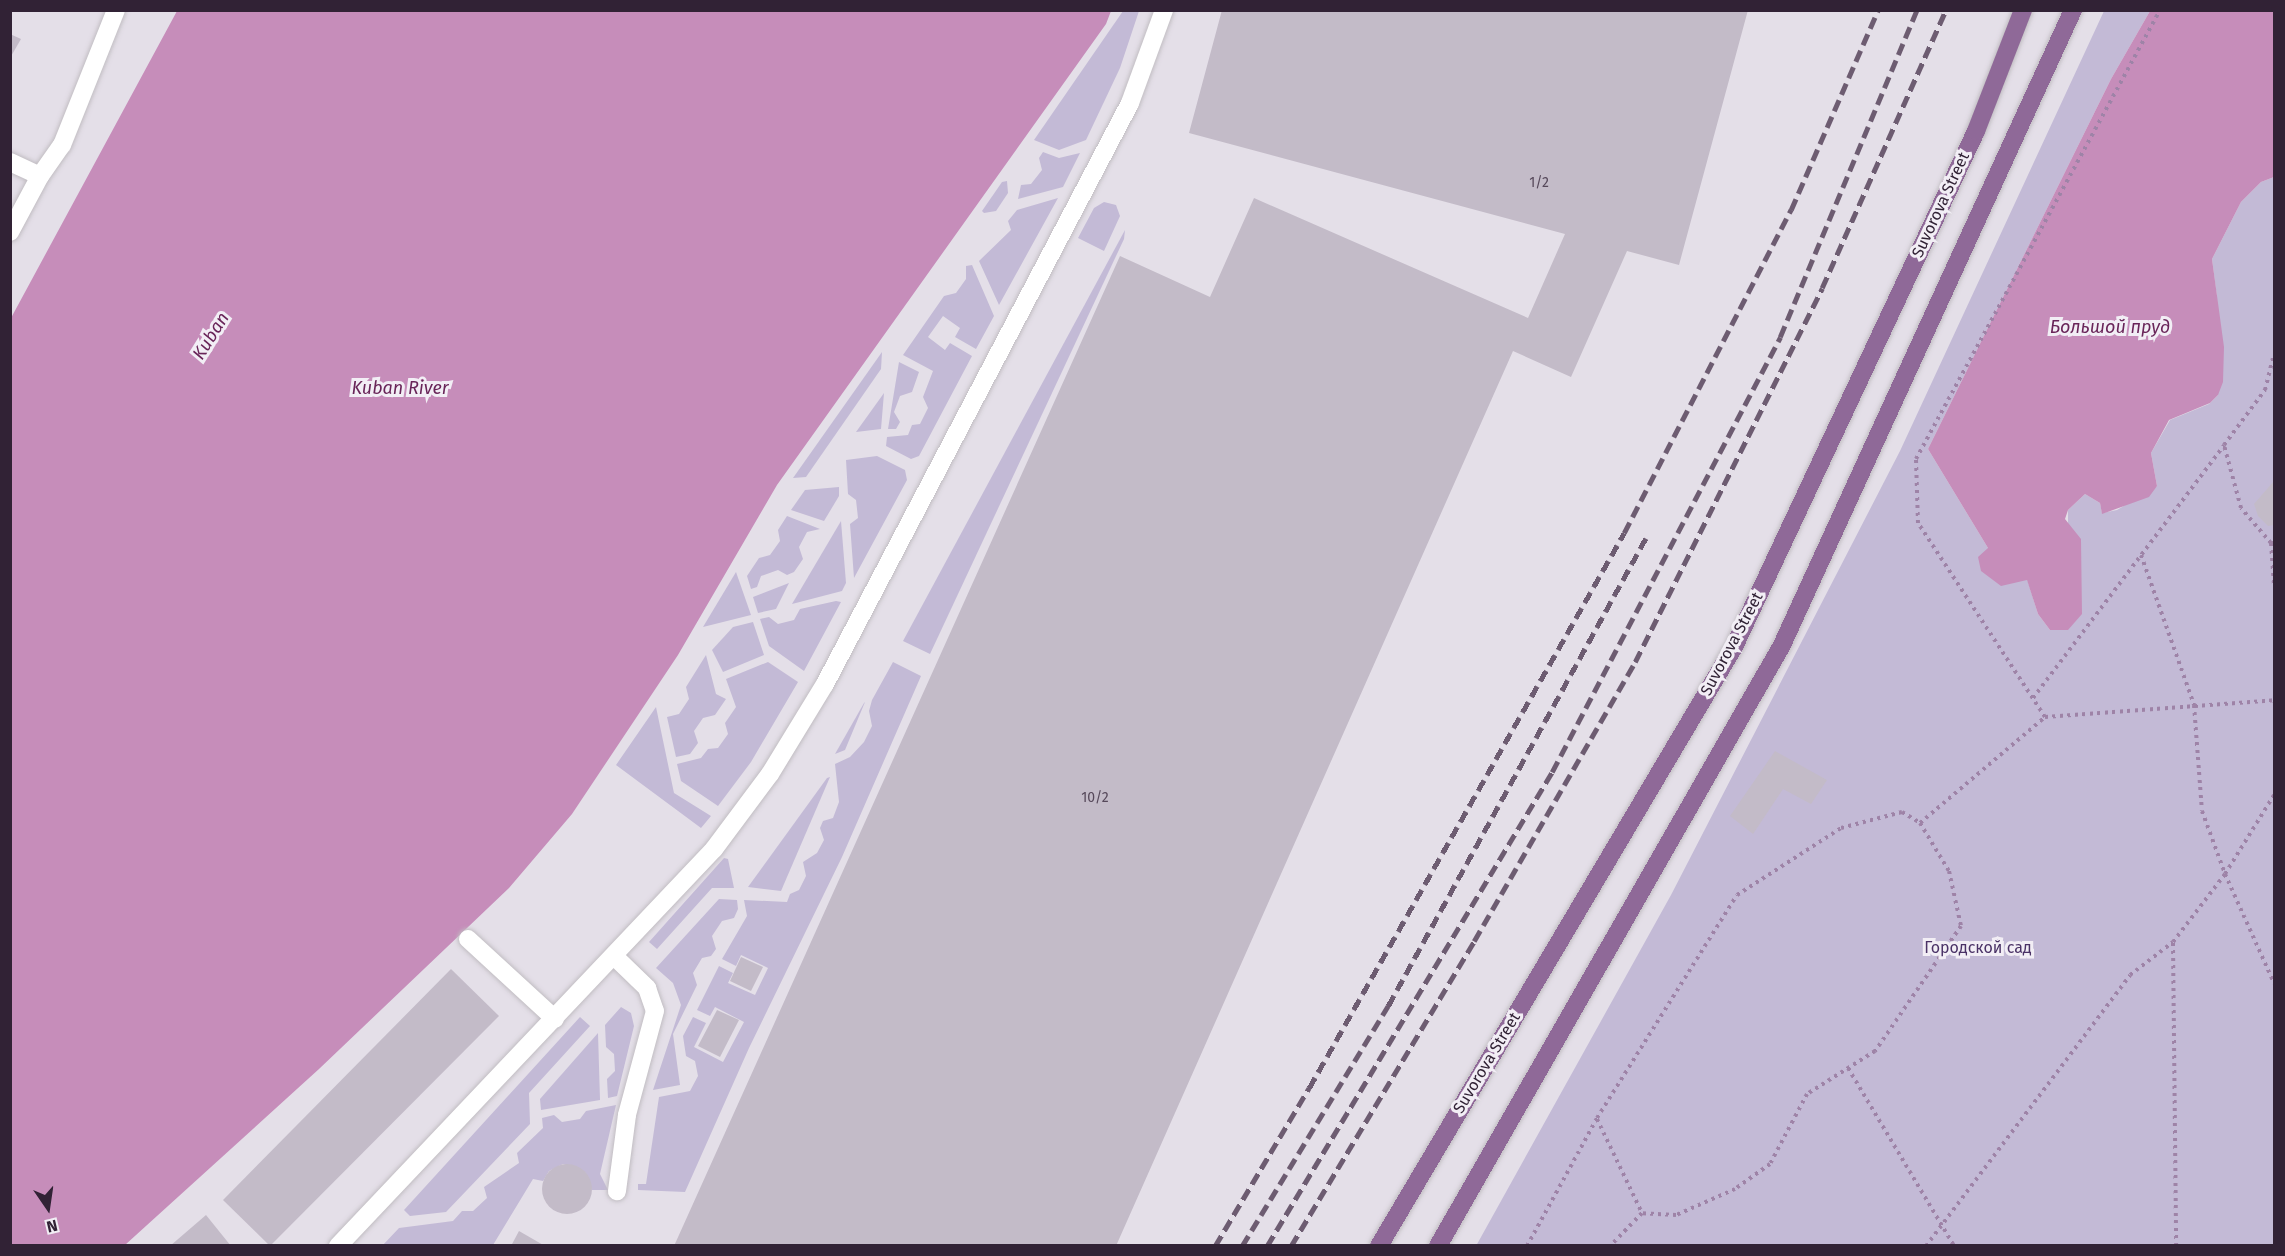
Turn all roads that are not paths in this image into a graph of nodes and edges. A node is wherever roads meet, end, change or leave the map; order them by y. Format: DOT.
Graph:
graph roads {
  1 [pos="116,10"];
  2 [pos="1164,10"];
  3 [pos="2023,10"];
  4 [pos="2073,10"];
  5 [pos="10,162"];
  6 [pos="40,176"];
  7 [pos="10,232"];
  8 [pos="468,939"];
  9 [pos="615,957"];
  10 [pos="555,1019"];
  11 [pos="617,1191"];
  12 [pos="338,1245"];
  13 [pos="1379,1245"];
  14 [pos="1438,1245"];
  1 -- 6 [label="street"];
  2 -- 9 [label="street"];
  3 -- 13 [label="main road, Suvorova Street"];
  4 -- 14 [label="main road"];
  5 -- 6 [label="street"];
  6 -- 7 [label="street"];
  8 -- 10 [label="street"];
  9 -- 10 [label="street"];
  9 -- 11 [label="street"];
  10 -- 12 [label="street"];
}
